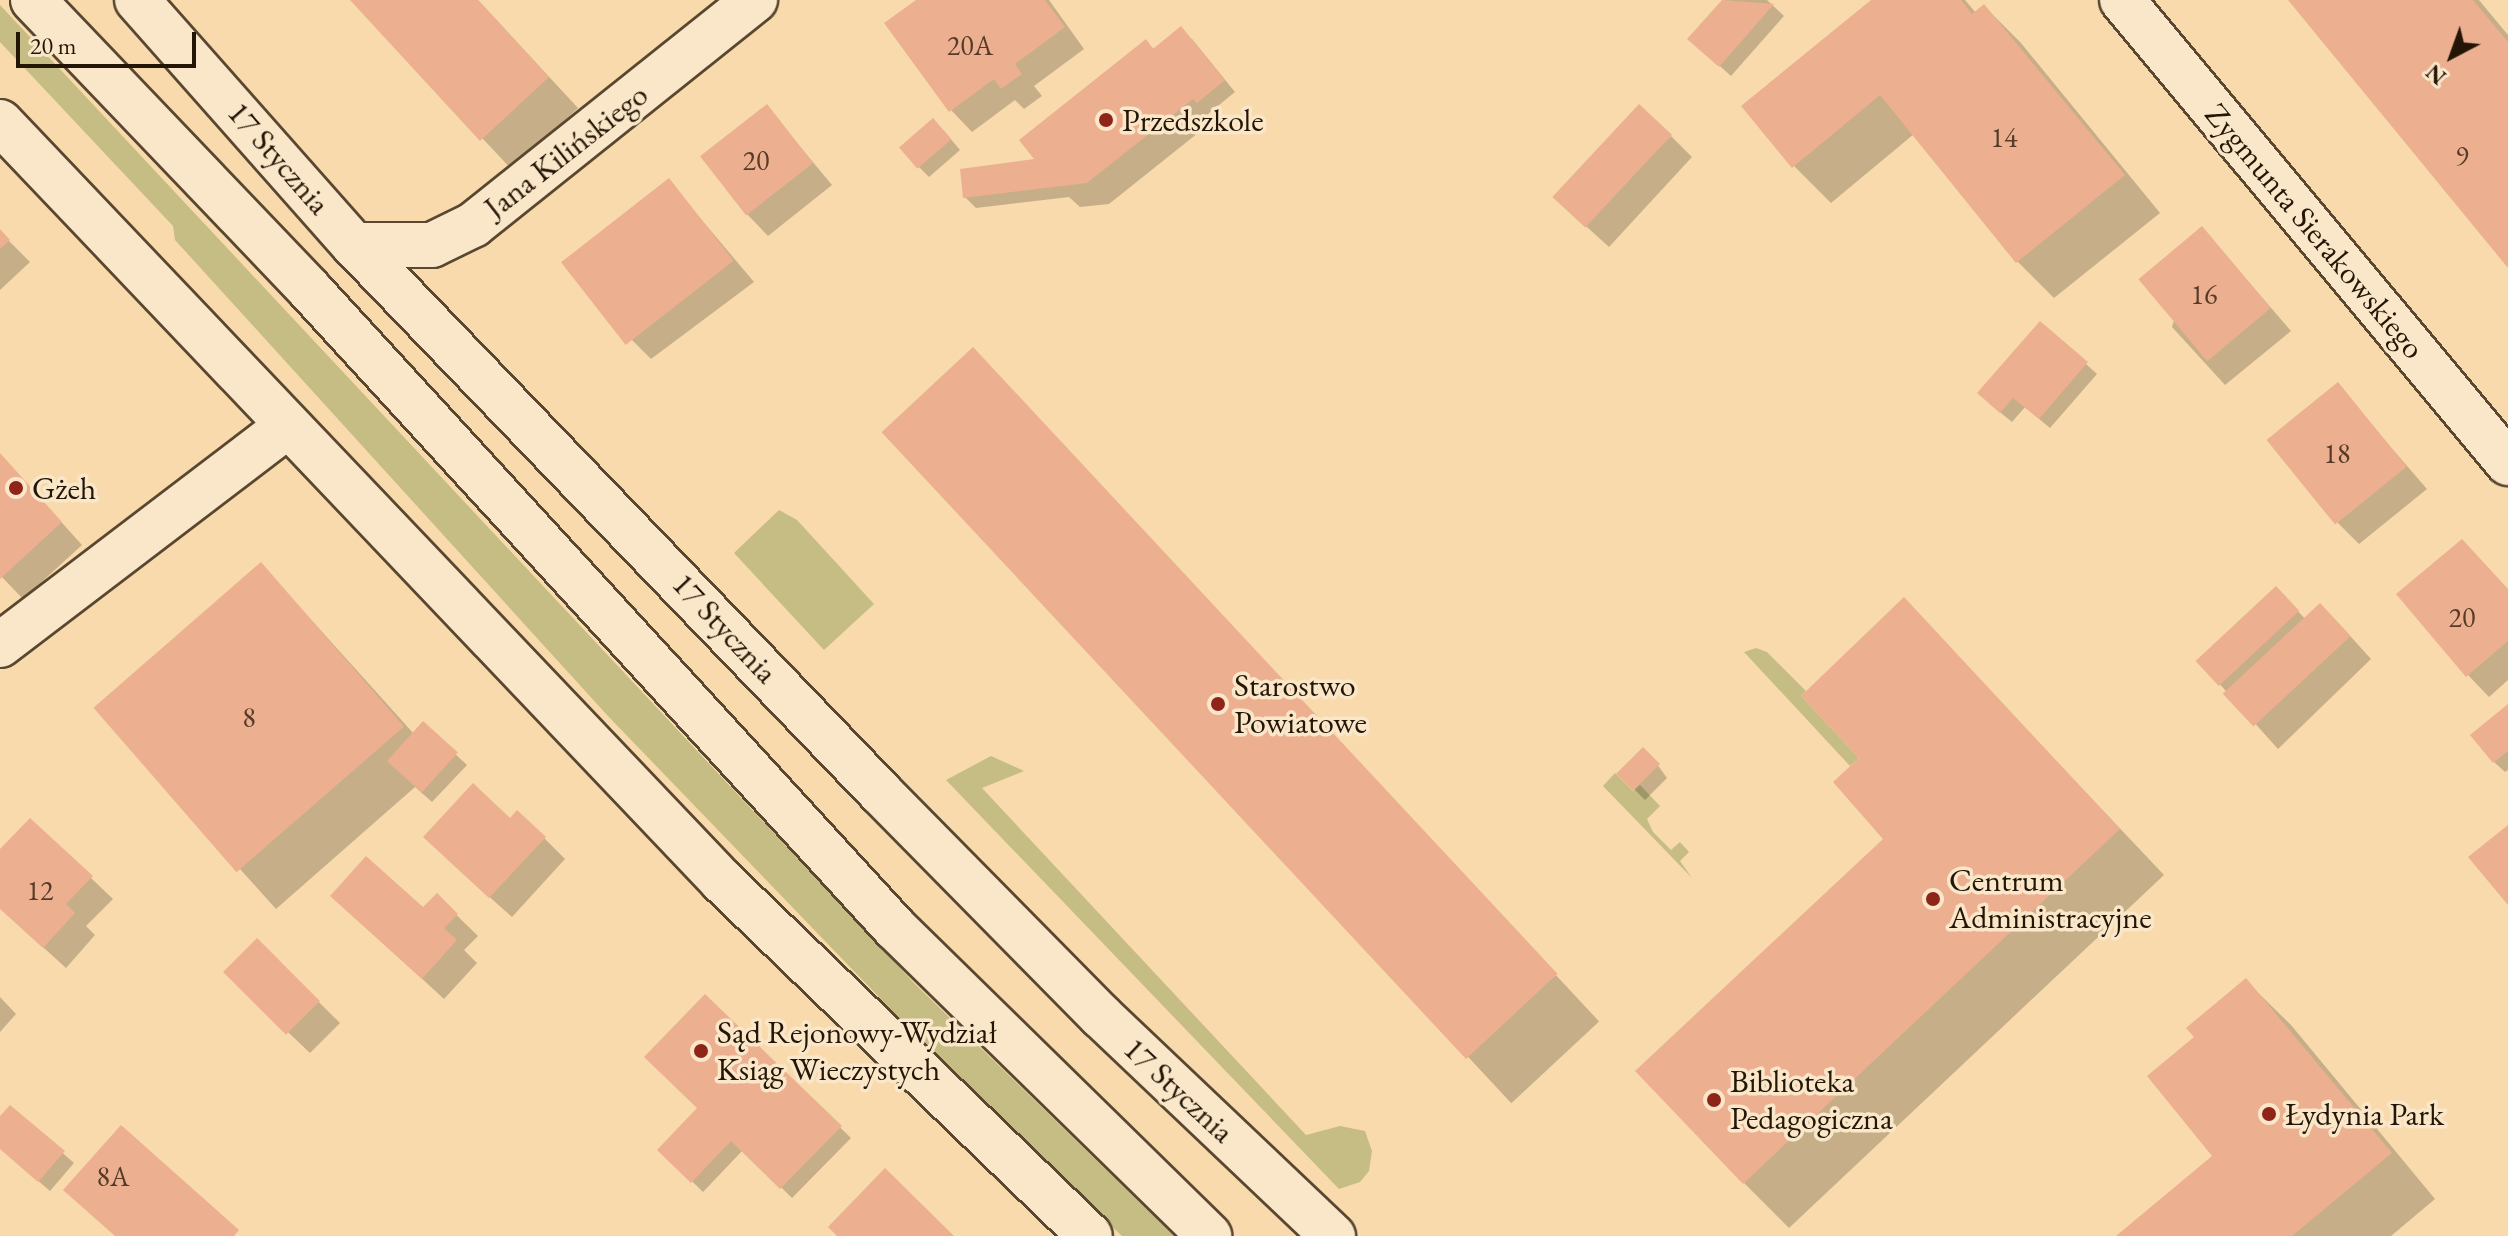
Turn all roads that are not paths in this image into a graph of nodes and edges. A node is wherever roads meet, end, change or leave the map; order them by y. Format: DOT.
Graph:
graph roads {
  1 [pos="33,0"];
  2 [pos="137,0"];
  3 [pos="755,0"];
  4 [pos="2122,0"];
  5 [pos="0,122"];
  6 [pos="354,245"];
  7 [pos="286,427"];
  8 [pos="2508,463"];
  9 [pos="0,645"];
  10 [pos="1090,1236"];
  11 [pos="1209,1236"];
  12 [pos="1333,1236"];
  1 -- 11 [label="main road, 17 Stycznia"];
  2 -- 6 [label="main road, 17 Stycznia"];
  3 -- 6 [label="main road, Jana Kilińskiego"];
  4 -- 8 [label="main road, Zygmunta Sierakowskiego"];
  5 -- 7 [label="main road"];
  6 -- 12 [label="main road, 17 Stycznia"];
  7 -- 9 [label="main road"];
  7 -- 10 [label="main road"];
}
